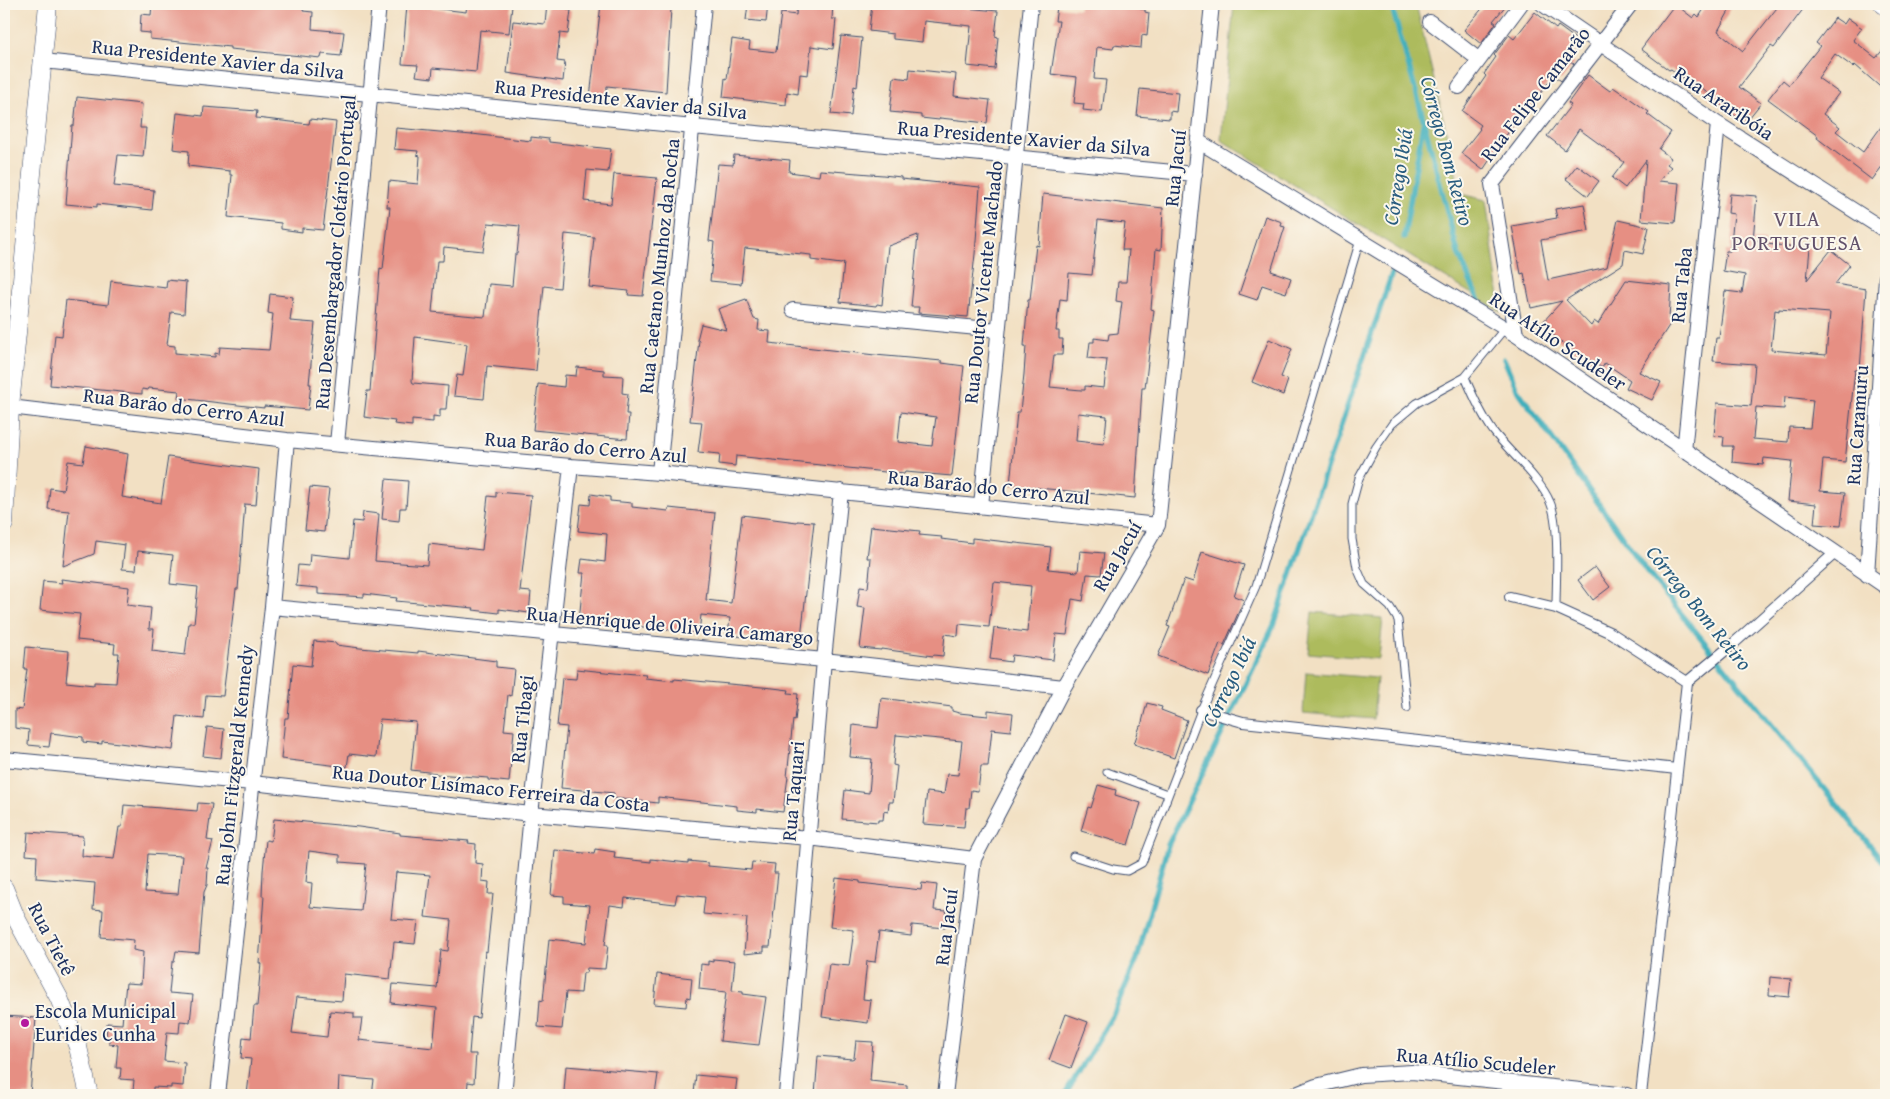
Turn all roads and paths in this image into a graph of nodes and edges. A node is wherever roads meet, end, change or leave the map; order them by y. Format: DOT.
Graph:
graph roads {
  1 [pos="48,4"];
  2 [pos="379,4"];
  3 [pos="704,4"];
  4 [pos="1030,4"];
  5 [pos="1212,4"];
  6 [pos="1521,4"];
  7 [pos="1542,4"];
  8 [pos="1632,4"];
  9 [pos="1883,4"];
  10 [pos="1886,6"];
  11 [pos="1430,22"];
  12 [pos="1600,43"];
  13 [pos="1478,59"];
  14 [pos="43,61"];
  15 [pos="1459,87"];
  16 [pos="370,94"];
  17 [pos="1718,124"];
  18 [pos="693,126"];
  19 [pos="1198,141"];
  20 [pos="1016,157"];
  21 [pos="1195,174"];
  22 [pos="1886,231"];
  23 [pos="1360,239"];
  24 [pos="1886,277"];
  25 [pos="793,310"];
  26 [pos="998,330"];
  27 [pos="1511,332"];
  28 [pos="1465,377"];
  29 [pos="10,407"];
  30 [pos="287,440"];
  31 [pos="337,444"];
  32 [pos="1684,451"];
  33 [pos="571,466"];
  34 [pos="659,472"];
  35 [pos="840,491"];
  36 [pos="981,506"];
  37 [pos="4,524"];
  38 [pos="1158,525"];
  39 [pos="1835,553"];
  40 [pos="1867,574"];
  41 [pos="1886,588"];
  42 [pos="1510,598"];
  43 [pos="272,607"];
  44 [pos="1556,608"];
  45 [pos="552,634"];
  46 [pos="824,660"];
  47 [pos="1687,682"];
  48 [pos="1064,687"];
  49 [pos="1407,708"];
  50 [pos="1201,710"];
  51 [pos="4,759"];
  52 [pos="1677,769"];
  53 [pos="1107,772"];
  54 [pos="252,783"];
  55 [pos="1167,794"];
  56 [pos="532,814"];
  57 [pos="809,838"];
  58 [pos="1073,856"];
  59 [pos="974,859"];
  60 [pos="4,888"];
  61 [pos="10,919"];
  62 [pos="89,1095"];
  63 [pos="218,1095"];
  64 [pos="504,1095"];
  65 [pos="786,1095"];
  66 [pos="945,1095"];
  67 [pos="1294,1095"];
  68 [pos="1627,1095"];
  69 [pos="1641,1095"];
  1 -- 14 [label="street"];
  2 -- 16 [label="street, Rua Desembargador Clotário Portugal"];
  3 -- 18 [label="street, Rua Caetano Munhoz da Rocha"];
  4 -- 20 [label="street, Rua Doutor Vicente Machado"];
  5 -- 19 [label="street, Rua Jacuí"];
  6 -- 13 [label="street"];
  7 -- 12 [label="street, Rua Araribóia"];
  8 -- 12 [label="street, Rua Felipe Camarão"];
  9 -- 10 [label="street"];
  11 -- 13 [label="street"];
  12 -- 17 [label="street, Rua Araribóia"];
  12 -- 27 [label="street, Rua Felipe Camarão"];
  13 -- 15 [label="street"];
  14 -- 16 [label="street, Rua Presidente Xavier da Silva"];
  14 -- 29 [label="street"];
  16 -- 18 [label="street, Rua Presidente Xavier da Silva"];
  16 -- 31 [label="street, Rua Desembargador Clotário Portugal"];
  17 -- 22 [label="street, Rua Araribóia"];
  17 -- 32 [label="street, Rua Taba"];
  18 -- 20 [label="street, Rua Presidente Xavier da Silva"];
  18 -- 34 [label="street, Rua Caetano Munhoz da Rocha"];
  19 -- 21 [label="street, Rua Jacuí"];
  19 -- 23 [label="street, Rua Atílio Scudeler"];
  20 -- 21 [label="street, Rua Presidente Xavier da Silva"];
  20 -- 26 [label="street, Rua Doutor Vicente Machado"];
  21 -- 38 [label="street, Rua Jacuí"];
  23 -- 27 [label="street, Rua Atílio Scudeler"];
  23 -- 50 [label="lane"];
  24 -- 40 [label="street, Rua Caramuru"];
  25 -- 26 [label="street"];
  26 -- 36 [label="street, Rua Doutor Vicente Machado"];
  27 -- 28 [label="lane"];
  27 -- 32 [label="street, Rua Atílio Scudeler"];
  28 -- 44 [label="lane"];
  28 -- 49 [label="lane"];
  29 -- 30 [label="street, Rua Barão do Cerro Azul"];
  29 -- 37 [label="street"];
  30 -- 31 [label="street, Rua Barão do Cerro Azul"];
  30 -- 43 [label="street, Rua John Fitzgerald Kennedy"];
  31 -- 33 [label="street, Rua Barão do Cerro Azul"];
  32 -- 39 [label="street, Rua Atílio Scudeler"];
  33 -- 34 [label="street, Rua Barão do Cerro Azul"];
  33 -- 45 [label="street, Rua Tibagi"];
  34 -- 35 [label="street, Rua Barão do Cerro Azul"];
  35 -- 36 [label="street, Rua Barão do Cerro Azul"];
  35 -- 46 [label="street, Rua Taquari"];
  36 -- 38 [label="street, Rua Barão do Cerro Azul"];
  38 -- 48 [label="street, Rua Jacuí"];
  39 -- 40 [label="street, Rua Atílio Scudeler"];
  39 -- 47 [label="street"];
  40 -- 41 [label="street, Rua Atílio Scudeler"];
  42 -- 44 [label="street"];
  43 -- 45 [label="street, Rua Henrique de Oliveira Camargo"];
  43 -- 54 [label="street, Rua John Fitzgerald Kennedy"];
  44 -- 47 [label="street"];
  45 -- 46 [label="street, Rua Henrique de Oliveira Camargo"];
  45 -- 56 [label="street, Rua Tibagi"];
  46 -- 48 [label="street, Rua Henrique de Oliveira Camargo"];
  46 -- 57 [label="street, Rua Taquari"];
  47 -- 52 [label="street"];
  48 -- 59 [label="street, Rua Jacuí"];
  50 -- 52 [label="street"];
  50 -- 55 [label="lane"];
  51 -- 54 [label="street, Rua Doutor Lisímaco Ferreira da Costa"];
  52 -- 69 [label="street"];
  53 -- 55 [label="lane"];
  54 -- 56 [label="street, Rua Doutor Lisímaco Ferreira da Costa"];
  54 -- 63 [label="street, Rua John Fitzgerald Kennedy"];
  55 -- 58 [label="lane"];
  56 -- 57 [label="street, Rua Doutor Lisímaco Ferreira da Costa"];
  56 -- 64 [label="street, Rua Tibagi"];
  57 -- 59 [label="street, Rua Doutor Lisímaco Ferreira da Costa"];
  57 -- 65 [label="street, Rua Taquari"];
  59 -- 66 [label="street, Rua Jacuí"];
  60 -- 61 [label="street, Rua Tietê"];
  61 -- 62 [label="street, Rua Tietê"];
  67 -- 68 [label="street, Rua Atílio Scudeler"];
}
